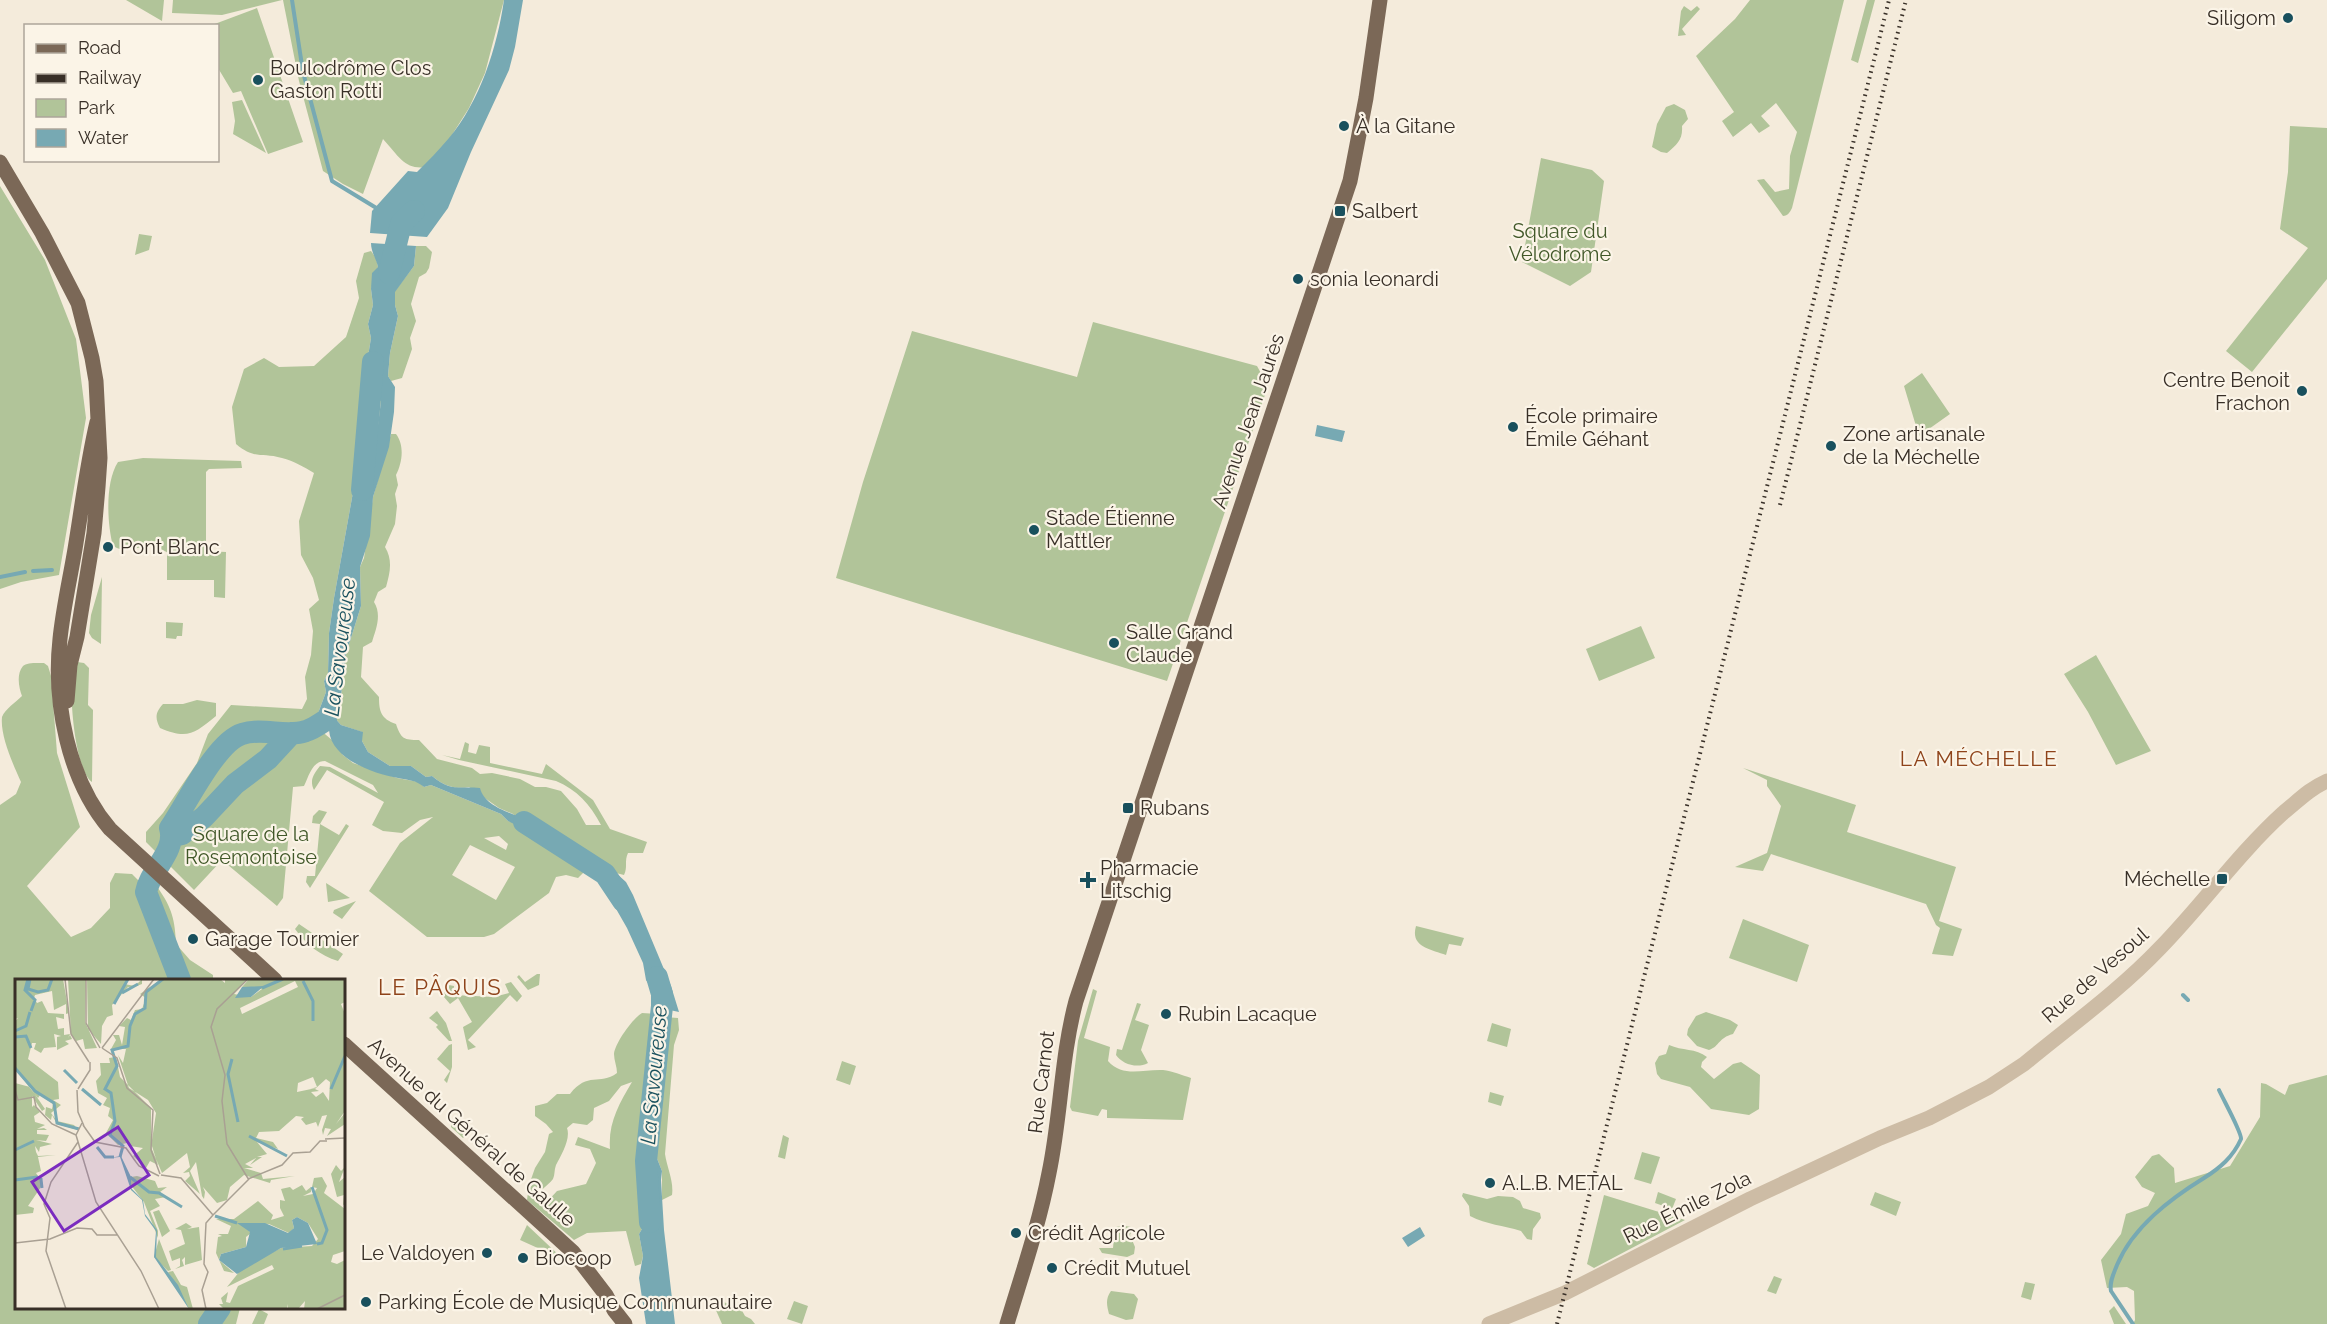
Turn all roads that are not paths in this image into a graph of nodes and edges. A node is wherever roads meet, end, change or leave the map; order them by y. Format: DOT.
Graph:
graph roads {
  1 [pos="1380,0"];
  2 [pos="0,162"];
  3 [pos="2327,770"];
  4 [pos="2327,781"];
  5 [pos="2312,788"];
  6 [pos="1127,849"];
  7 [pos="272,979"];
  8 [pos="345,1045"];
  9 [pos="1853,1151"];
  10 [pos="1541,1304"];
  11 [pos="615,1317"];
  12 [pos="625,1324"];
  13 [pos="1007,1324"];
  14 [pos="1489,1324"];
  15 [pos="1516,1324"];
  1 -- 6 [label="main road, Avenue Jean Jaurès"];
  2 -- 7 [label="main road"];
  3 -- 5 [label="street"];
  4 -- 5 [label="street, Rue de Vesoul"];
  5 -- 9 [label="street, Rue de Vesoul"];
  6 -- 13 [label="main road, Rue Carnot"];
  8 -- 11 [label="main road, Avenue du Général de Gaulle"];
  9 -- 10 [label="street, Rue Émile Zola"];
  10 -- 14 [label="street, Rue Émile Zola"];
  10 -- 15 [label="street, Rue Émile Zola"];
  11 -- 12 [label="main road, Avenue du Général de Gaulle"];
}
